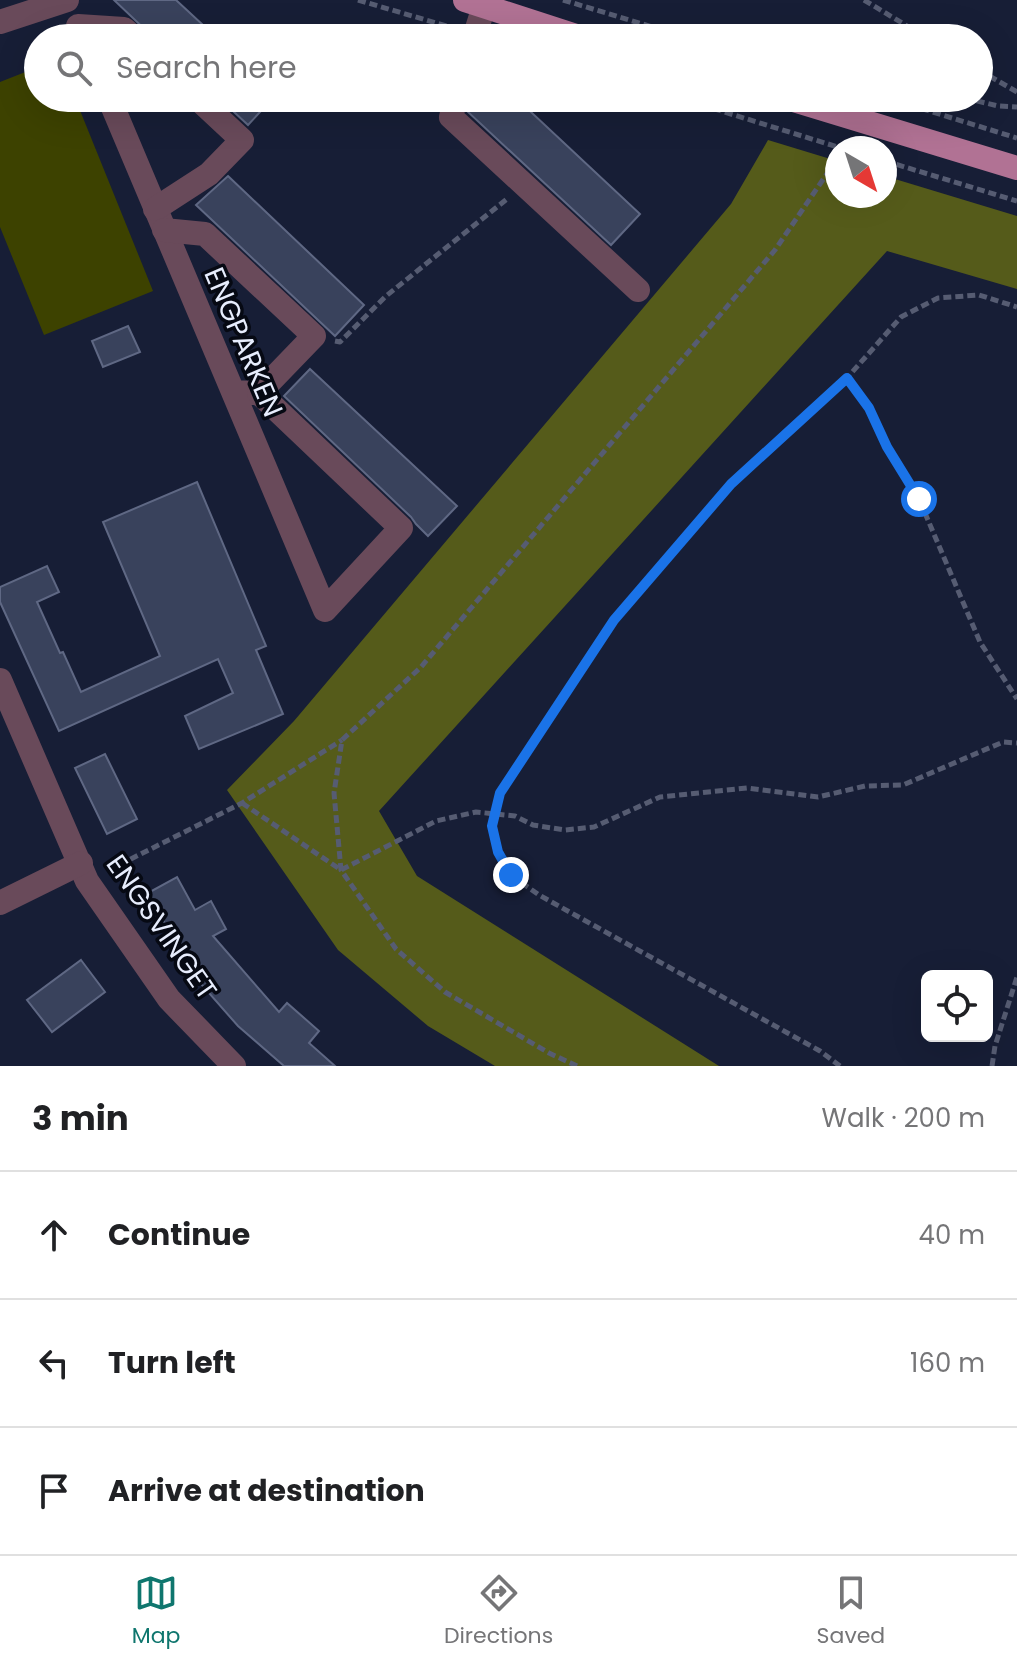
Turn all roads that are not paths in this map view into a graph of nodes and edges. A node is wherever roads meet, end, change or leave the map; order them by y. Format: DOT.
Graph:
graph roads {
  1 [pos="67,0"];
  2 [pos="474,3"];
  3 [pos="0,22"];
  4 [pos="78,24"];
  5 [pos="474,24"];
  6 [pos="539,24"];
  7 [pos="115,112"];
  8 [pos="212,112"];
  9 [pos="452,112"];
  10 [pos="833,112"];
  11 [pos="1017,168"];
  12 [pos="160,220"];
  13 [pos="638,290"];
  14 [pos="233,392"];
  15 [pos="259,393"];
  16 [pos="0,680"];
  17 [pos="84,872"];
  18 [pos="0,903"];
  19 [pos="234,1066"];
  1 -- 3 [label="street"];
  1 -- 4 [label="street"];
  2 -- 5 [label="street"];
  2 -- 6 [label="main road"];
  7 -- 12 [label="street, ENGPARKEN"];
  8 -- 12 [label="street"];
  9 -- 13 [label="street"];
  10 -- 11 [label="main road"];
  12 -- 14 [label="street, ENGPARKEN"];
  12 -- 15 [label="street"];
  14 -- 15 [label="street"];
  14 -- 15 [label="street, ENGPARKEN"];
  16 -- 17 [label="street, ENGSVINGET"];
  17 -- 18 [label="street"];
  17 -- 19 [label="street, ENGSVINGET"];
}
